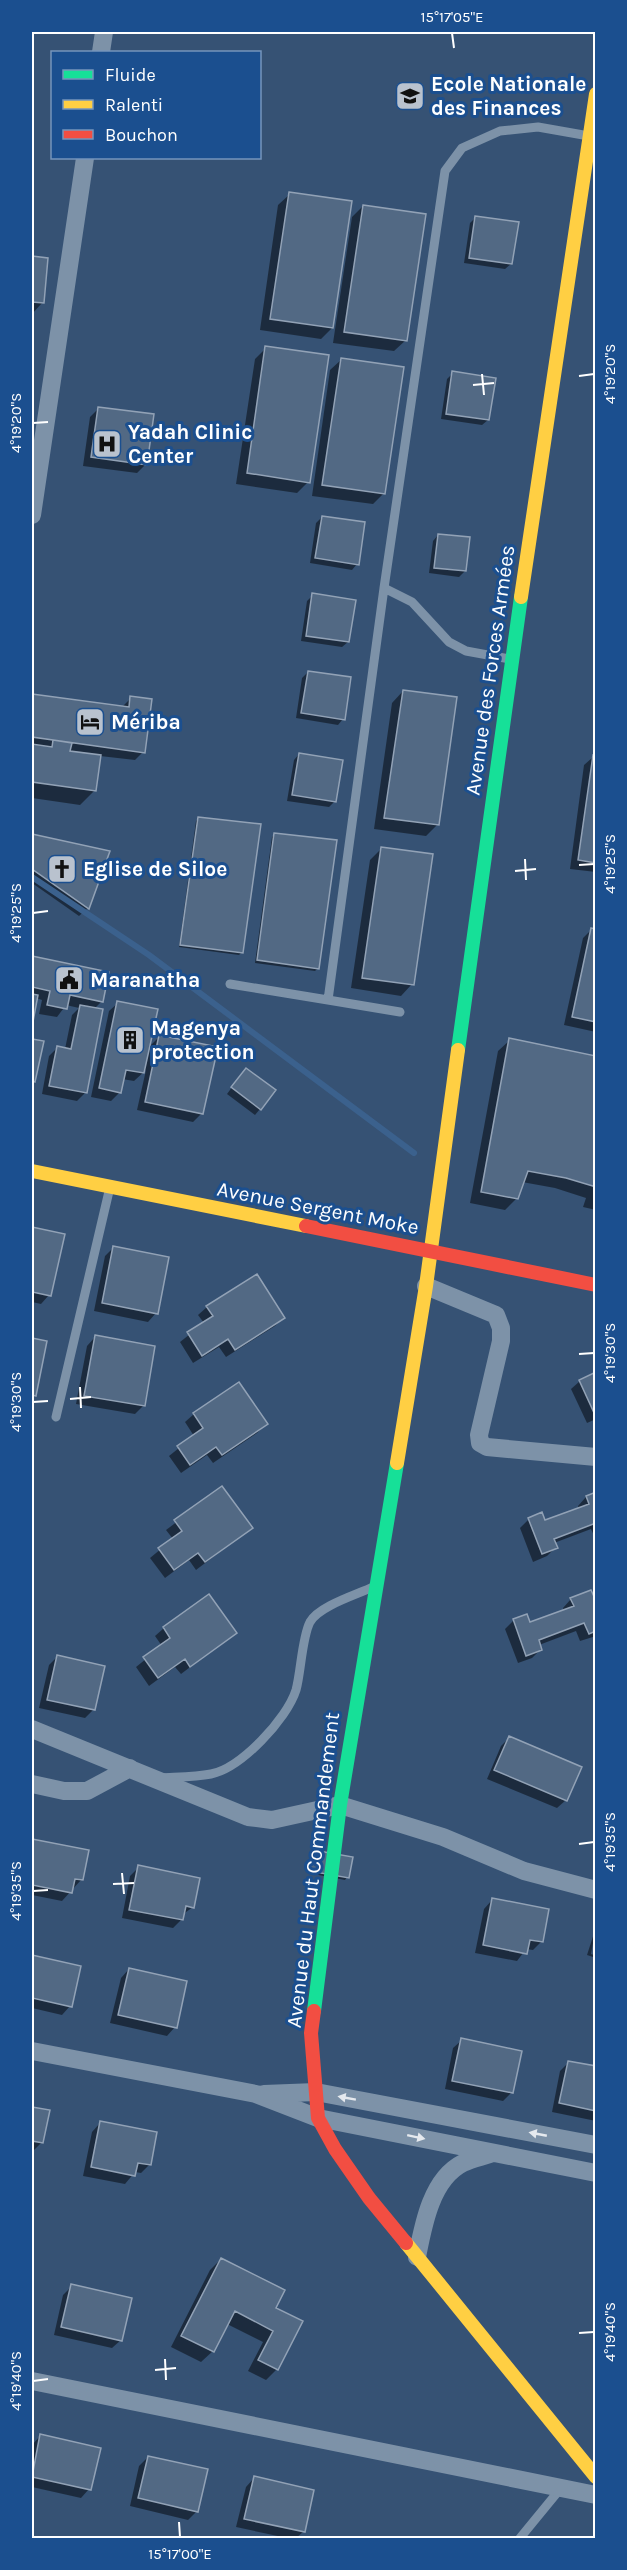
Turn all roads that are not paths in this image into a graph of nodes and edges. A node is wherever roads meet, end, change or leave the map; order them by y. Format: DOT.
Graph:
graph roads {
  1 [pos="104,32"];
  2 [pos="101,51"];
  3 [pos="596,94"];
  4 [pos="589,136"];
  5 [pos="85,159"];
  6 [pos="32,514"];
  7 [pos="384,588"];
  8 [pos="512,659"];
  9 [pos="230,984"];
  10 [pos="328,1000"];
  11 [pos="400,1012"];
  12 [pos="32,1171"];
  13 [pos="111,1187"];
  14 [pos="431,1252"];
  15 [pos="596,1285"];
  16 [pos="426,1286"];
  17 [pos="56,1417"];
  18 [pos="596,1457"];
  19 [pos="375,1586"];
  20 [pos="32,1729"];
  21 [pos="130,1768"];
  22 [pos="155,1778"];
  23 [pos="32,1784"];
  24 [pos="340,1805"];
  25 [pos="596,1890"];
  26 [pos="32,2051"];
  27 [pos="316,2092"];
  28 [pos="256,2094"];
  29 [pos="318,2118"];
  30 [pos="596,2145"];
  31 [pos="491,2153"];
  32 [pos="596,2174"];
  33 [pos="417,2257"];
  34 [pos="32,2381"];
  35 [pos="596,2476"];
  36 [pos="561,2488"];
  37 [pos="596,2495"];
  38 [pos="520,2538"];
  1 -- 2 [label="street"];
  3 -- 4 [label="street, Avenue des Forces Armées"];
  4 -- 7 [label="lane"];
  4 -- 8 [label="street, Avenue des Forces Armées"];
  5 -- 6 [label="street"];
  7 -- 8 [label="lane"];
  7 -- 10 [label="lane"];
  8 -- 14 [label="street, Avenue des Forces Armées"];
  9 -- 10 [label="lane"];
  10 -- 11 [label="lane"];
  12 -- 13 [label="street, Avenue Sergent Moke"];
  13 -- 14 [label="street, Avenue Sergent Moke"];
  13 -- 17 [label="lane"];
  14 -- 15 [label="street, Avenue Sergent Moke"];
  14 -- 16 [label="street, Avenue du Haut Commandement"];
  16 -- 18 [label="street"];
  16 -- 19 [label="street, Avenue du Haut Commandement"];
  19 -- 22 [label="lane"];
  19 -- 24 [label="street, Avenue du Haut Commandement"];
  20 -- 21 [label="street"];
  21 -- 22 [label="street"];
  21 -- 23 [label="street"];
  22 -- 24 [label="street"];
  24 -- 25 [label="street"];
  24 -- 27 [label="street, Avenue du Haut Commandement"];
  26 -- 28 [label="street"];
  27 -- 28 [label="street"];
  27 -- 29 [label="street, Avenue du Haut Commandement"];
  30 -- 27 [label="street, one-way"];
  28 -- 29 [label="street"];
  29 -- 31 [label="street, one-way"];
  29 -- 33 [label="street, Avenue du Haut Commandement"];
  31 -- 32 [label="street"];
  31 -- 33 [label="street"];
  33 -- 35 [label="street, Avenue du Haut Commandement"];
  34 -- 36 [label="street"];
  36 -- 37 [label="street"];
  36 -- 38 [label="lane"];
}
